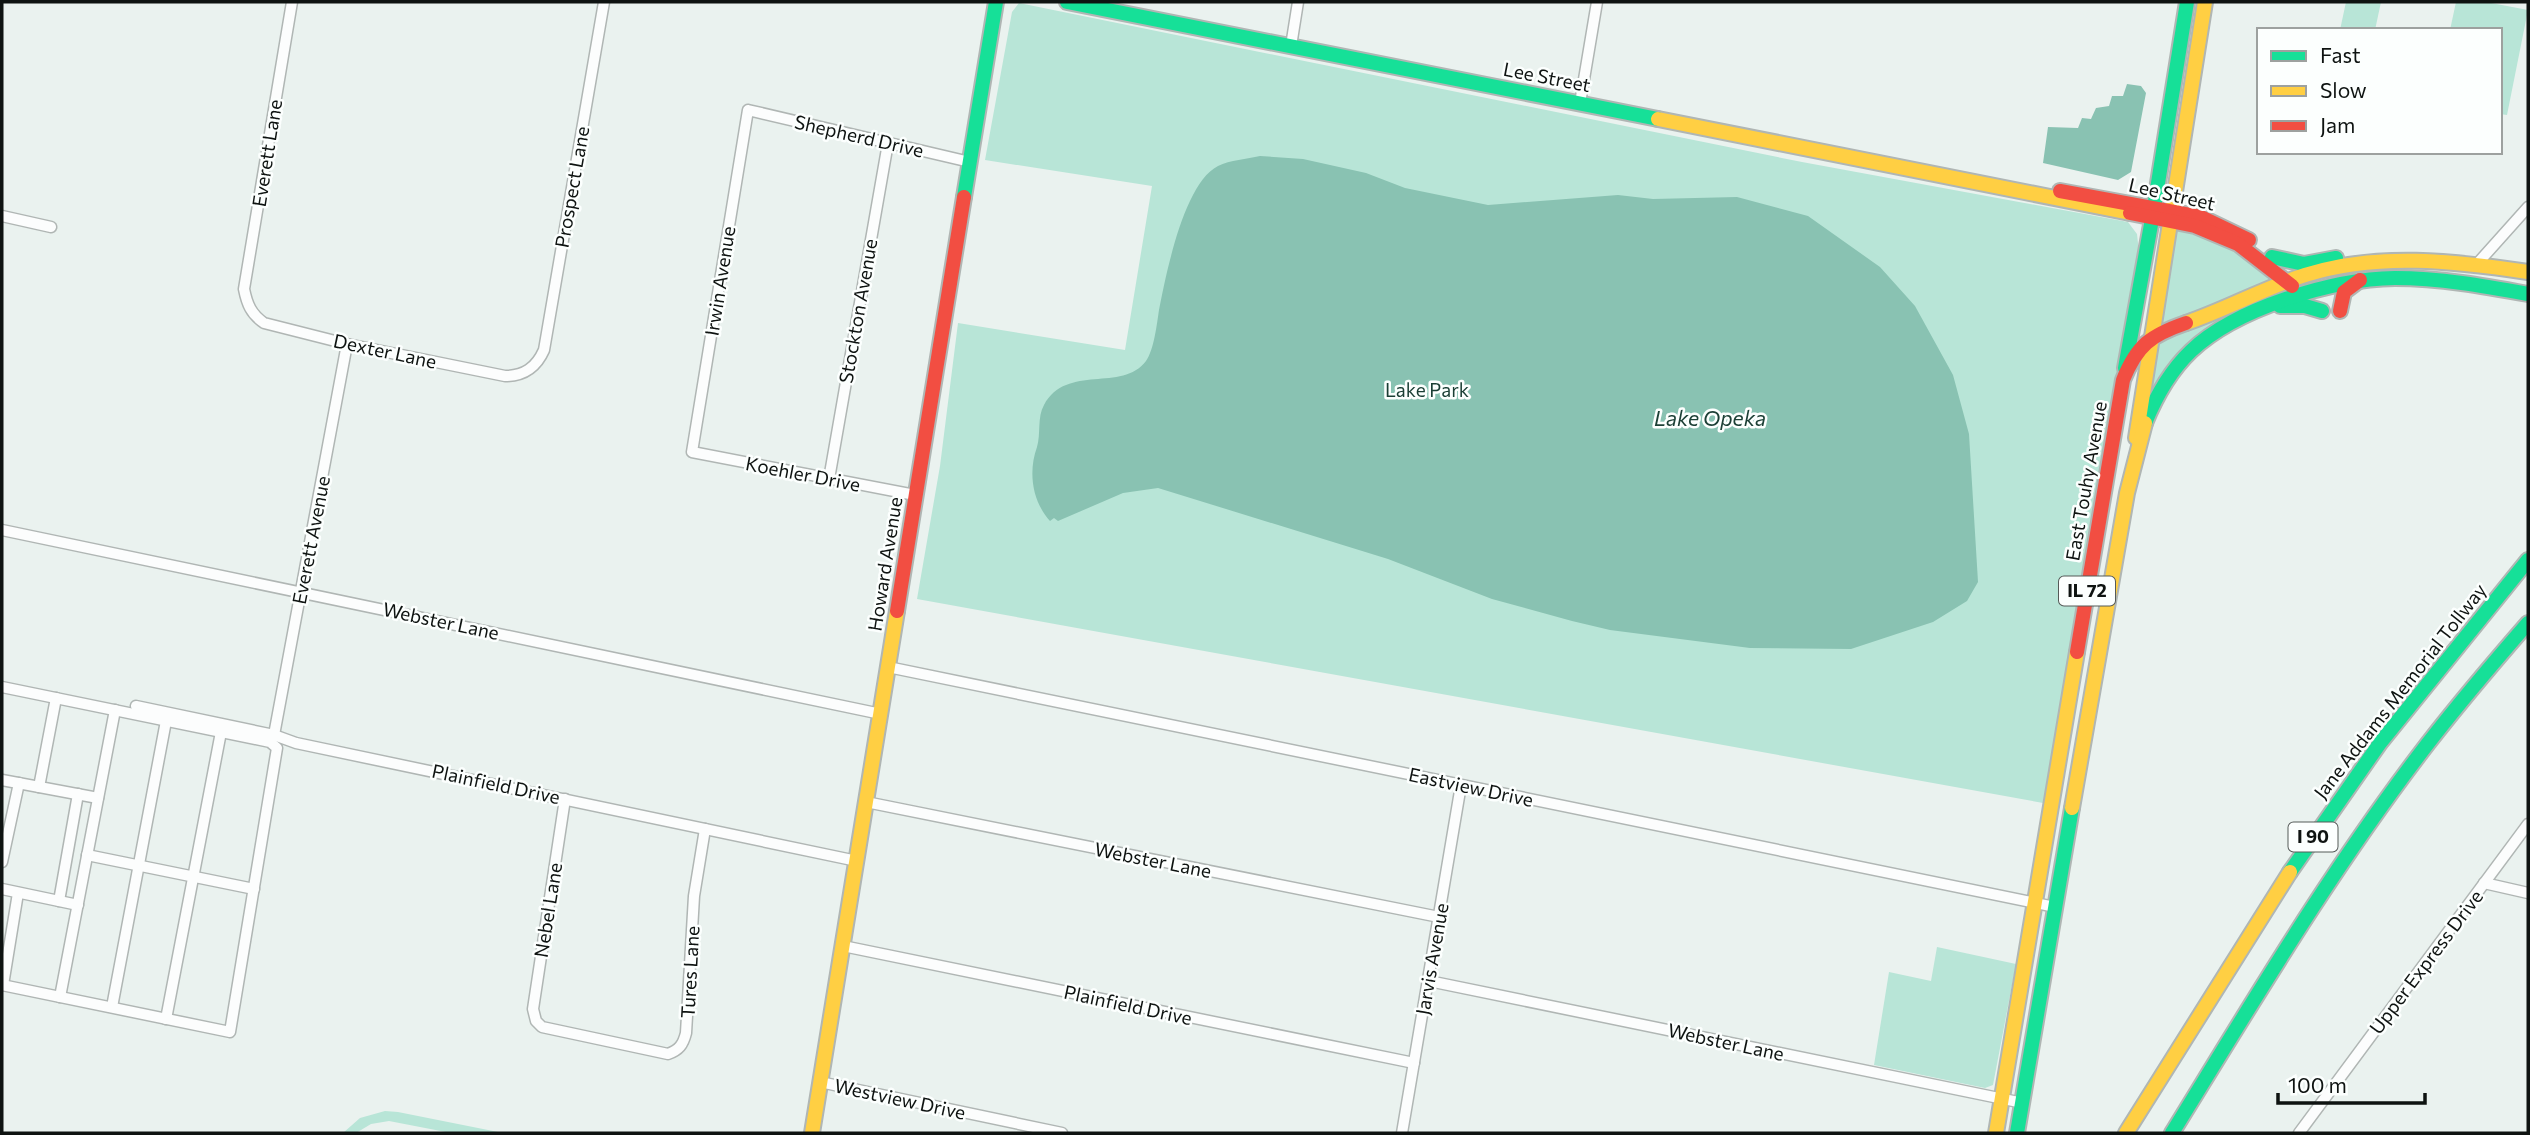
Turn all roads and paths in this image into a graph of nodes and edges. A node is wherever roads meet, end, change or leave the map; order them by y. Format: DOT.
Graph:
graph roads {
  1 [pos="292,2"];
  2 [pos="604,2"];
  3 [pos="996,2"];
  4 [pos="1067,2"];
  5 [pos="1298,2"];
  6 [pos="1597,2"];
  7 [pos="2188,2"];
  8 [pos="2205,2"];
  9 [pos="1291,46"];
  10 [pos="1580,103"];
  11 [pos="748,110"];
  12 [pos="888,143"];
  13 [pos="970,162"];
  14 [pos="2175,187"];
  15 [pos="2528,207"];
  16 [pos="2153,213"];
  17 [pos="2,216"];
  18 [pos="2170,217"];
  19 [pos="2201,217"];
  20 [pos="51,226"];
  21 [pos="2272,257"];
  22 [pos="2372,261"];
  23 [pos="2477,264"];
  24 [pos="2528,271"];
  25 [pos="2362,279"];
  26 [pos="2301,286"];
  27 [pos="2528,294"];
  28 [pos="247,304"];
  29 [pos="2267,307"];
  30 [pos="2322,311"];
  31 [pos="2340,311"];
  32 [pos="2151,338"];
  33 [pos="347,344"];
  34 [pos="531,368"];
  35 [pos="2123,380"];
  36 [pos="692,452"];
  37 [pos="2133,460"];
  38 [pos="829,479"];
  39 [pos="915,495"];
  40 [pos="2,530"];
  41 [pos="2528,560"];
  42 [pos="301,592"];
  43 [pos="2528,623"];
  44 [pos="888,667"];
  45 [pos="2,687"];
  46 [pos="56,698"];
  47 [pos="136,706"];
  48 [pos="115,710"];
  49 [pos="881,714"];
  50 [pos="166,721"];
  51 [pos="221,732"];
  52 [pos="274,735"];
  53 [pos="2,780"];
  54 [pos="19,783"];
  55 [pos="1461,785"];
  56 [pos="39,787"];
  57 [pos="78,794"];
  58 [pos="98,798"];
  59 [pos="565,799"];
  60 [pos="866,802"];
  61 [pos="2528,824"];
  62 [pos="705,829"];
  63 [pos="87,855"];
  64 [pos="857,861"];
  65 [pos="2,862"];
  66 [pos="139,865"];
  67 [pos="193,877"];
  68 [pos="2484,884"];
  69 [pos="2,889"];
  70 [pos="254,889"];
  71 [pos="18,893"];
  72 [pos="2528,893"];
  73 [pos="59,901"];
  74 [pos="2034,903"];
  75 [pos="78,905"];
  76 [pos="2054,907"];
  77 [pos="1439,917"];
  78 [pos="843,946"];
  79 [pos="1429,981"];
  80 [pos="2,985"];
  81 [pos="60,997"];
  82 [pos="112,1007"];
  83 [pos="166,1018"];
  84 [pos="536,1021"];
  85 [pos="1414,1063"];
  86 [pos="820,1082"];
  87 [pos="2001,1098"];
  88 [pos="2022,1103"];
  89 [pos="812,1133"];
  90 [pos="1062,1133"];
  91 [pos="1402,1133"];
  92 [pos="1996,1133"];
  93 [pos="2017,1133"];
  94 [pos="2126,1133"];
  95 [pos="2172,1133"];
  96 [pos="2300,1133"];
  1 -- 28 [label="street, Everett Lane"];
  2 -- 34 [label="street, Prospect Lane"];
  3 -- 13 [label="main road, Howard Avenue"];
  4 -- 9 [label="main road, Lee Street"];
  5 -- 9 [label="street"];
  6 -- 10 [label="street"];
  7 -- 16 [label="main road, East Touhy Avenue"];
  8 -- 14 [label="main road, East Touhy Avenue"];
  9 -- 10 [label="main road, Lee Street"];
  10 -- 16 [label="main road, Lee Street"];
  11 -- 12 [label="street, Shepherd Drive"];
  11 -- 36 [label="street, Irwin Avenue"];
  12 -- 13 [label="street, Shepherd Drive"];
  12 -- 38 [label="street, Stockton Avenue"];
  13 -- 39 [label="main road, Howard Avenue"];
  14 -- 18 [label="main road, East Touhy Avenue"];
  14 -- 19 [label="main road"];
  15 -- 23 [label="street"];
  16 -- 18 [label="main road, Lee Street"];
  16 -- 35 [label="main road, East Touhy Avenue"];
  17 -- 20 [label="street"];
  18 -- 19 [label="main road, Lee Street"];
  18 -- 26 [label="main road, Lee Street"];
  18 -- 32 [label="main road, East Touhy Avenue"];
  19 -- 21 [label="main road, Lee Street"];
  21 -- 22 [label="main road"];
  21 -- 26 [label="main road, Lee Street"];
  22 -- 23 [label="main road, IL 72"];
  22 -- 26 [label="main road, IL 72"];
  23 -- 24 [label="main road, IL 72"];
  25 -- 26 [label="main road, IL 72"];
  25 -- 27 [label="main road, IL 72"];
  25 -- 31 [label="main road"];
  26 -- 29 [label="main road, IL 72"];
  26 -- 32 [label="main road, IL 72"];
  28 -- 33 [label="street, Dexter Lane"];
  29 -- 30 [label="main road"];
  29 -- 37 [label="main road, IL 72"];
  32 -- 35 [label="main road, IL 72"];
  32 -- 37 [label="main road, East Touhy Avenue"];
  33 -- 34 [label="street, Dexter Lane"];
  33 -- 42 [label="street, Everett Avenue"];
  35 -- 74 [label="main road, East Touhy Avenue / IL 72"];
  36 -- 38 [label="street, Koehler Drive"];
  37 -- 76 [label="main road, East Touhy Avenue"];
  38 -- 39 [label="street, Koehler Drive"];
  39 -- 44 [label="main road, Howard Avenue"];
  40 -- 42 [label="street, Webster Lane"];
  41 -- 94 [label="main road, Jane Addams Memorial Tollway / I 90"];
  42 -- 49 [label="street, Webster Lane"];
  42 -- 52 [label="street, Everett Avenue"];
  43 -- 95 [label="main road, I 90"];
  44 -- 49 [label="main road, Howard Avenue"];
  44 -- 55 [label="street, Eastview Drive"];
  45 -- 46 [label="street"];
  46 -- 48 [label="street"];
  46 -- 56 [label="street"];
  47 -- 52 [label="street, Plainfield Drive"];
  48 -- 50 [label="street"];
  48 -- 58 [label="street"];
  49 -- 60 [label="main road, Howard Avenue"];
  50 -- 51 [label="street"];
  50 -- 66 [label="street"];
  51 -- 67 [label="street"];
  51 -- 70 [label="street"];
  52 -- 59 [label="street, Plainfield Drive"];
  53 -- 54 [label="street"];
  54 -- 56 [label="street"];
  54 -- 65 [label="street"];
  55 -- 74 [label="street, Eastview Drive"];
  55 -- 77 [label="street, Jarvis Avenue"];
  56 -- 57 [label="street"];
  57 -- 58 [label="street"];
  57 -- 73 [label="street"];
  58 -- 63 [label="street"];
  59 -- 62 [label="street, Plainfield Drive"];
  59 -- 84 [label="street, Nebel Lane"];
  60 -- 64 [label="main road, Howard Avenue"];
  60 -- 77 [label="street, Webster Lane"];
  61 -- 68 [label="street, Upper Express Drive"];
  62 -- 64 [label="street, Plainfield Drive"];
  62 -- 84 [label="street, Tures Lane"];
  63 -- 66 [label="street"];
  63 -- 75 [label="street"];
  64 -- 78 [label="main road, Howard Avenue"];
  66 -- 67 [label="street"];
  66 -- 82 [label="street"];
  67 -- 70 [label="street"];
  67 -- 83 [label="street"];
  68 -- 72 [label="street"];
  68 -- 96 [label="street, Upper Express Drive"];
  69 -- 71 [label="street"];
  70 -- 83 [label="street"];
  71 -- 73 [label="street"];
  71 -- 80 [label="street"];
  73 -- 75 [label="street"];
  74 -- 76 [label="street, Eastview Drive"];
  74 -- 87 [label="main road, East Touhy Avenue / IL 72"];
  75 -- 81 [label="street"];
  76 -- 88 [label="main road, East Touhy Avenue"];
  77 -- 79 [label="street, Jarvis Avenue"];
  78 -- 85 [label="street, Plainfield Drive"];
  78 -- 86 [label="main road, Howard Avenue"];
  79 -- 85 [label="street, Jarvis Avenue"];
  79 -- 87 [label="street, Webster Lane"];
  80 -- 81 [label="street"];
  81 -- 82 [label="street"];
  82 -- 83 [label="street"];
  85 -- 91 [label="street, Jarvis Avenue"];
  86 -- 89 [label="main road, Howard Avenue"];
  86 -- 90 [label="street, Westview Drive"];
  87 -- 88 [label="street, Webster Lane"];
  87 -- 92 [label="main road, East Touhy Avenue / IL 72"];
  88 -- 93 [label="main road, East Touhy Avenue"];
}
